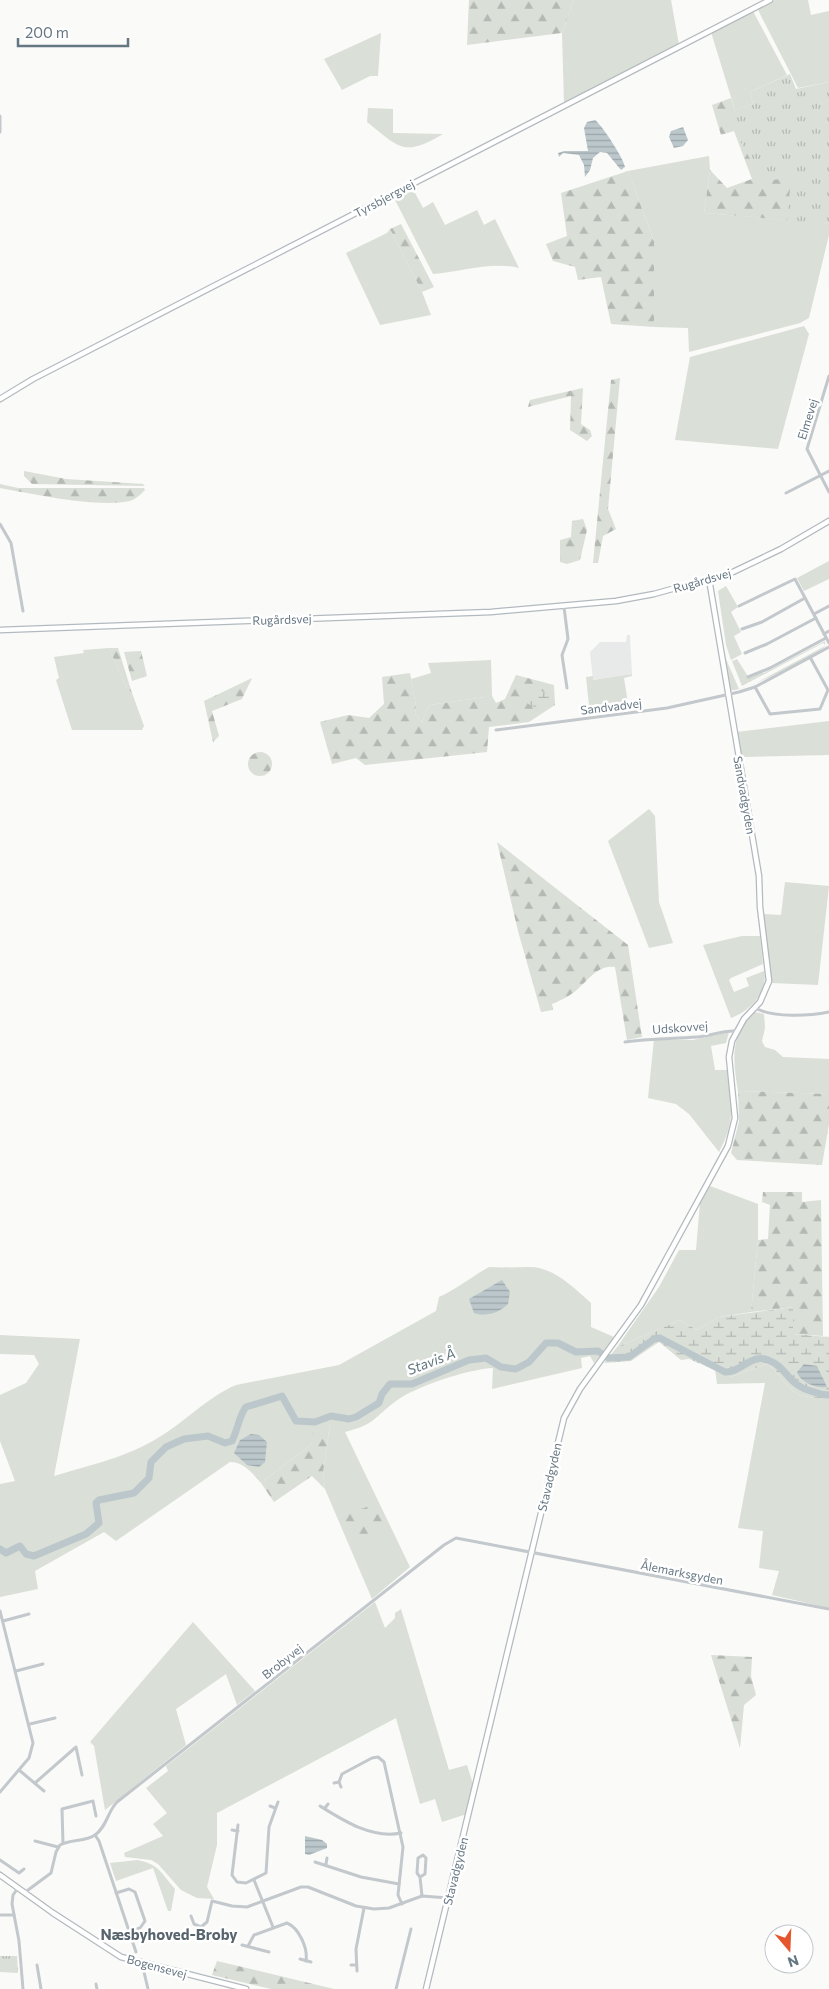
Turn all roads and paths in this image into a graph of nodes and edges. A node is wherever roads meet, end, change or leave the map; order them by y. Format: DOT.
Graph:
graph roads {
  1 [pos="770,0"];
  2 [pos="0,116"];
  3 [pos="0,132"];
  4 [pos="829,376"];
  5 [pos="0,399"];
  6 [pos="829,471"];
  7 [pos="820,476"];
  8 [pos="829,492"];
  9 [pos="786,493"];
  10 [pos="829,521"];
  11 [pos="0,524"];
  12 [pos="709,579"];
  13 [pos="805,598"];
  14 [pos="564,606"];
  15 [pos="739,606"];
  16 [pos="829,606"];
  17 [pos="23,611"];
  18 [pos="815,616"];
  19 [pos="0,630"];
  20 [pos="742,630"];
  21 [pos="829,631"];
  22 [pos="825,636"];
  23 [pos="829,643"];
  24 [pos="829,647"];
  25 [pos="745,653"];
  26 [pos="810,657"];
  27 [pos="748,677"];
  28 [pos="755,687"];
  29 [pos="567,688"];
  30 [pos="727,694"];
  31 [pos="496,730"];
  32 [pos="755,1008"];
  33 [pos="829,1012"];
  34 [pos="736,1031"];
  35 [pos="625,1042"];
  36 [pos="531,1552"];
  37 [pos="829,1609"];
  38 [pos="0,1611"];
  39 [pos="29,1614"];
  40 [pos="3,1621"];
  41 [pos="43,1664"];
  42 [pos="16,1671"];
  43 [pos="55,1718"];
  44 [pos="30,1724"];
  45 [pos="19,1770"];
  46 [pos="82,1774"];
  47 [pos="339,1782"];
  48 [pos="34,1783"];
  49 [pos="334,1784"];
  50 [pos="341,1787"];
  51 [pos="44,1790"];
  52 [pos="0,1792"];
  53 [pos="278,1802"];
  54 [pos="328,1804"];
  55 [pos="270,1806"];
  56 [pos="320,1806"];
  57 [pos="276,1808"];
  58 [pos="325,1808"];
  59 [pos="96,1816"];
  60 [pos="238,1825"];
  61 [pos="232,1830"];
  62 [pos="238,1831"];
  63 [pos="401,1833"];
  64 [pos="95,1835"];
  65 [pos="35,1842"];
  66 [pos="63,1843"];
  67 [pos="58,1847"];
  68 [pos="327,1858"];
  69 [pos="0,1860"];
  70 [pos="316,1862"];
  71 [pos="326,1864"];
  72 [pos="24,1869"];
  73 [pos="0,1875"];
  74 [pos="420,1877"];
  75 [pos="254,1880"];
  76 [pos="399,1884"];
  77 [pos="18,1888"];
  78 [pos="24,1892"];
  79 [pos="116,1893"];
  80 [pos="422,1896"];
  81 [pos="448,1898"];
  82 [pos="264,1902"];
  83 [pos="402,1904"];
  84 [pos="364,1908"];
  85 [pos="0,1915"];
  86 [pos="14,1915"];
  87 [pos="191,1916"];
  88 [pos="273,1926"];
  89 [pos="411,1929"];
  90 [pos="129,1932"];
  91 [pos="404,1937"];
  92 [pos="409,1939"];
  93 [pos="242,1945"];
  94 [pos="248,1946"];
  95 [pos="136,1952"];
  96 [pos="269,1952"];
  97 [pos="300,1959"];
  98 [pos="306,1961"];
  99 [pos="311,1962"];
  100 [pos="144,1964"];
  101 [pos="37,1965"];
  102 [pos="351,1965"];
  103 [pos="356,1965"];
  104 [pos="357,1971"];
  105 [pos="96,1984"];
  106 [pos="23,1989"];
  107 [pos="41,1989"];
  108 [pos="97,1989"];
  109 [pos="148,1989"];
  110 [pos="246,1989"];
  111 [pos="396,1989"];
  112 [pos="426,1989"];
  1 -- 5 [label="street, Tyrsbjergvej"];
  2 -- 3 [label="street"];
  4 -- 7 [label="street, Elmevej"];
  6 -- 7 [label="street"];
  7 -- 8 [label="street, Elmevej"];
  7 -- 9 [label="street"];
  10 -- 12 [label="street, Rugårdsvej"];
  11 -- 17 [label="street"];
  12 -- 14 [label="street, Rugårdsvej"];
  12 -- 30 [label="street, Sandvadgyden"];
  13 -- 15 [label="street"];
  13 -- 18 [label="street"];
  13 -- 20 [label="street"];
  14 -- 19 [label="street, Rugårdsvej"];
  14 -- 29 [label="street"];
  16 -- 18 [label="street"];
  18 -- 22 [label="street"];
  18 -- 25 [label="street"];
  21 -- 22 [label="street"];
  22 -- 23 [label="street"];
  22 -- 27 [label="street"];
  24 -- 26 [label="street, Sandvadvej"];
  26 -- 28 [label="street, Sandvadvej"];
  26 -- 28 [label="street"];
  28 -- 30 [label="street, Sandvadvej"];
  30 -- 31 [label="street, Sandvadvej"];
  30 -- 32 [label="street, Sandvadgyden"];
  32 -- 33 [label="street"];
  32 -- 34 [label="street, Stavadgyden"];
  34 -- 35 [label="street, Udskovvej"];
  34 -- 36 [label="street, Stavadgyden"];
  36 -- 37 [label="street, Ålemarksgyden"];
  36 -- 64 [label="street, Brobyvej"];
  36 -- 81 [label="street, Stavadgyden"];
  38 -- 40 [label="street"];
  39 -- 40 [label="street"];
  40 -- 42 [label="street"];
  41 -- 42 [label="street"];
  42 -- 44 [label="street"];
  43 -- 44 [label="street"];
  44 -- 45 [label="street"];
  45 -- 48 [label="street"];
  45 -- 52 [label="street"];
  46 -- 48 [label="street"];
  47 -- 49 [label="street"];
  47 -- 50 [label="street"];
  47 -- 63 [label="street"];
  48 -- 51 [label="street"];
  53 -- 57 [label="street"];
  54 -- 58 [label="street"];
  55 -- 57 [label="street"];
  56 -- 58 [label="street"];
  57 -- 75 [label="street"];
  58 -- 63 [label="street"];
  59 -- 66 [label="street"];
  60 -- 62 [label="street"];
  61 -- 62 [label="street"];
  62 -- 75 [label="street"];
  63 -- 76 [label="street"];
  64 -- 66 [label="street"];
  64 -- 79 [label="street"];
  65 -- 67 [label="street"];
  66 -- 67 [label="street"];
  67 -- 78 [label="street"];
  68 -- 71 [label="street"];
  69 -- 72 [label="street"];
  70 -- 71 [label="street"];
  71 -- 76 [label="street"];
  73 -- 77 [label="street, Bogensevej"];
  74 -- 74 [label="street"];
  74 -- 80 [label="street"];
  75 -- 82 [label="street"];
  76 -- 83 [label="street"];
  77 -- 78 [label="street, Bogensevej"];
  77 -- 86 [label="street"];
  78 -- 100 [label="street, Bogensevej"];
  79 -- 90 [label="street"];
  79 -- 90 [label="street"];
  80 -- 81 [label="street"];
  80 -- 83 [label="street"];
  81 -- 112 [label="street, Stavadgyden"];
  82 -- 84 [label="street"];
  82 -- 87 [label="street"];
  82 -- 88 [label="street"];
  83 -- 84 [label="street"];
  84 -- 103 [label="street"];
  85 -- 86 [label="street"];
  86 -- 106 [label="street"];
  88 -- 94 [label="street"];
  88 -- 98 [label="street"];
  89 -- 92 [label="street"];
  90 -- 95 [label="street"];
  91 -- 92 [label="street"];
  92 -- 111 [label="street"];
  93 -- 94 [label="street"];
  94 -- 96 [label="street"];
  97 -- 98 [label="street"];
  98 -- 99 [label="street"];
  100 -- 109 [label="street"];
  100 -- 110 [label="street, Bogensevej"];
  101 -- 107 [label="street"];
  102 -- 103 [label="street"];
  103 -- 104 [label="street"];
  105 -- 108 [label="street"];
}
